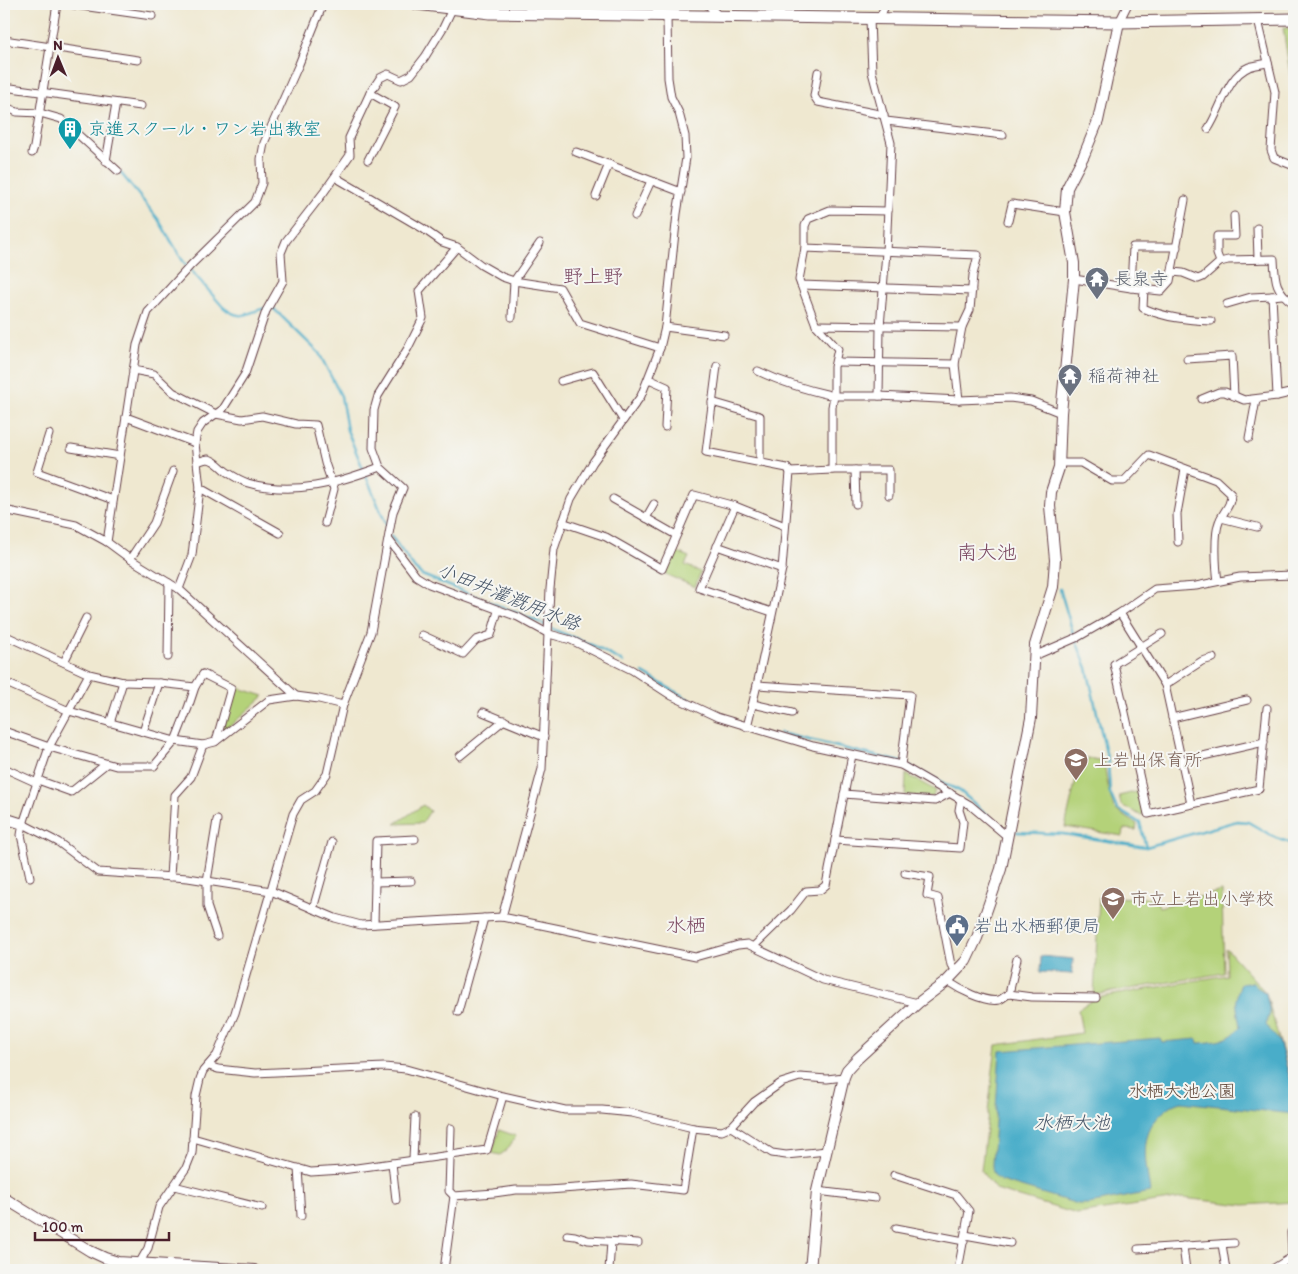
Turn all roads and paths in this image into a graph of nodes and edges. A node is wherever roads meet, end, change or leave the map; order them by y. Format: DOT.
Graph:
graph roads {
  1 [pos="57,4"];
  2 [pos="68,4"];
  3 [pos="323,4"];
  4 [pos="417,4"];
  5 [pos="707,4"];
  6 [pos="886,4"];
  7 [pos="1128,4"];
  8 [pos="453,7"];
  9 [pos="152,16"];
  10 [pos="667,16"];
  11 [pos="721,17"];
  12 [pos="874,19"];
  13 [pos="1294,19"];
  14 [pos="1258,20"];
  15 [pos="1119,22"];
  16 [pos="4,40"];
  17 [pos="50,47"];
  18 [pos="138,60"];
  19 [pos="1268,63"];
  20 [pos="818,72"];
  21 [pos="4,87"];
  22 [pos="43,93"];
  23 [pos="370,93"];
  24 [pos="116,103"];
  25 [pos="4,106"];
  26 [pos="141,106"];
  27 [pos="40,114"];
  28 [pos="885,118"];
  29 [pos="1208,129"];
  30 [pos="1003,135"];
  31 [pos="576,152"];
  32 [pos="32,153"];
  33 [pos="368,160"];
  34 [pos="106,161"];
  35 [pos="1293,163"];
  36 [pos="609,164"];
  37 [pos="118,171"];
  38 [pos="337,175"];
  39 [pos="651,181"];
  40 [pos="681,192"];
  41 [pos="596,196"];
  42 [pos="1185,200"];
  43 [pos="888,211"];
  44 [pos="1065,212"];
  45 [pos="636,216"];
  46 [pos="1234,216"];
  47 [pos="1008,221"];
  48 [pos="1257,228"];
  49 [pos="540,243"];
  50 [pos="457,247"];
  51 [pos="1177,247"];
  52 [pos="805,248"];
  53 [pos="886,252"];
  54 [pos="1258,260"];
  55 [pos="1220,262"];
  56 [pos="1172,272"];
  57 [pos="1074,279"];
  58 [pos="514,282"];
  59 [pos="801,285"];
  60 [pos="883,288"];
  61 [pos="1131,288"];
  62 [pos="1144,288"];
  63 [pos="972,291"];
  64 [pos="1282,295"];
  65 [pos="1272,296"];
  66 [pos="1226,304"];
  67 [pos="1294,304"];
  68 [pos="512,317"];
  69 [pos="1211,321"];
  70 [pos="816,325"];
  71 [pos="665,327"];
  72 [pos="880,327"];
  73 [pos="962,328"];
  74 [pos="724,335"];
  75 [pos="660,348"];
  76 [pos="1187,358"];
  77 [pos="836,362"];
  78 [pos="880,362"];
  79 [pos="955,364"];
  80 [pos="717,366"];
  81 [pos="133,370"];
  82 [pos="758,371"];
  83 [pos="649,379"];
  84 [pos="561,381"];
  85 [pos="1294,392"];
  86 [pos="834,396"];
  87 [pos="879,396"];
  88 [pos="1234,396"];
  89 [pos="1276,396"];
  90 [pos="1202,399"];
  91 [pos="959,400"];
  92 [pos="1256,400"];
  93 [pos="712,402"];
  94 [pos="1060,412"];
  95 [pos="216,414"];
  96 [pos="126,417"];
  97 [pos="623,420"];
  98 [pos="665,426"];
  99 [pos="49,434"];
  100 [pos="1249,438"];
  101 [pos="195,443"];
  102 [pos="71,448"];
  103 [pos="120,456"];
  104 [pos="197,462"];
  105 [pos="760,463"];
  106 [pos="1059,463"];
  107 [pos="380,467"];
  108 [pos="173,470"];
  109 [pos="832,470"];
  110 [pos="855,470"];
  111 [pos="1185,470"];
  112 [pos="790,472"];
  113 [pos="332,483"];
  114 [pos="200,488"];
  115 [pos="889,495"];
  116 [pos="613,499"];
  117 [pos="113,500"];
  118 [pos="654,504"];
  119 [pos="856,504"];
  120 [pos="735,506"];
  121 [pos="4,510"];
  122 [pos="646,518"];
  123 [pos="1221,518"];
  124 [pos="562,522"];
  125 [pos="325,523"];
  126 [pos="785,526"];
  127 [pos="1256,527"];
  128 [pos="280,533"];
  129 [pos="676,535"];
  130 [pos="389,540"];
  131 [pos="107,542"];
  132 [pos="1178,542"];
  133 [pos="717,546"];
  134 [pos="130,559"];
  135 [pos="782,569"];
  136 [pos="1294,575"];
  137 [pos="1218,581"];
  138 [pos="169,583"];
  139 [pos="179,589"];
  140 [pos="498,611"];
  141 [pos="772,612"];
  142 [pos="1120,613"];
  143 [pos="86,618"];
  144 [pos="549,634"];
  145 [pos="1162,634"];
  146 [pos="4,635"];
  147 [pos="422,635"];
  148 [pos="1142,646"];
  149 [pos="1034,656"];
  150 [pos="168,657"];
  151 [pos="1212,658"];
  152 [pos="64,662"];
  153 [pos="89,674"];
  154 [pos="4,682"];
  155 [pos="123,682"];
  156 [pos="159,682"];
  157 [pos="757,685"];
  158 [pos="1165,685"];
  159 [pos="195,687"];
  160 [pos="296,696"];
  161 [pos="1247,700"];
  162 [pos="753,704"];
  163 [pos="343,705"];
  164 [pos="1267,708"];
  165 [pos="69,711"];
  166 [pos="483,712"];
  167 [pos="792,713"];
  168 [pos="1172,718"];
  169 [pos="504,720"];
  170 [pos="110,723"];
  171 [pos="748,724"];
  172 [pos="4,730"];
  173 [pos="142,732"];
  174 [pos="544,737"];
  175 [pos="175,741"];
  176 [pos="215,742"];
  177 [pos="1264,742"];
  178 [pos="203,745"];
  179 [pos="49,747"];
  180 [pos="852,755"];
  181 [pos="460,756"];
  182 [pos="902,761"];
  183 [pos="1181,761"];
  184 [pos="106,764"];
  185 [pos="4,768"];
  186 [pos="37,781"];
  187 [pos="950,792"];
  188 [pos="844,794"];
  189 [pos="961,799"];
  190 [pos="1191,804"];
  191 [pos="4,818"];
  192 [pos="217,820"];
  193 [pos="23,824"];
  194 [pos="1008,838"];
  195 [pos="415,839"];
  196 [pos="835,840"];
  197 [pos="332,842"];
  198 [pos="905,873"];
  199 [pos="30,877"];
  200 [pos="170,877"];
  201 [pos="207,881"];
  202 [pos="411,881"];
  203 [pos="375,882"];
  204 [pos="271,891"];
  205 [pos="313,909"];
  206 [pos="502,917"];
  207 [pos="484,918"];
  208 [pos="374,924"];
  209 [pos="217,936"];
  210 [pos="754,946"];
  211 [pos="1017,959"];
  212 [pos="957,971"];
  213 [pos="947,981"];
  214 [pos="1009,994"];
  215 [pos="1096,998"];
  216 [pos="918,1003"];
  217 [pos="458,1012"];
  218 [pos="209,1066"];
  219 [pos="844,1077"];
  220 [pos="503,1096"];
  221 [pos="415,1117"];
  222 [pos="731,1127"];
  223 [pos="451,1128"];
  224 [pos="692,1128"];
  225 [pos="193,1138"];
  226 [pos="827,1150"];
  227 [pos="450,1154"];
  228 [pos="413,1159"];
  229 [pos="392,1163"];
  230 [pos="298,1168"];
  231 [pos="894,1175"];
  232 [pos="174,1186"];
  233 [pos="817,1191"];
  234 [pos="454,1196"];
  235 [pos="4,1198"];
  236 [pos="875,1198"];
  237 [pos="396,1200"];
  238 [pos="262,1208"];
  239 [pos="301,1216"];
  240 [pos="896,1228"];
  241 [pos="1294,1232"];
  242 [pos="567,1236"];
  243 [pos="964,1238"];
  244 [pos="611,1242"];
  245 [pos="638,1243"];
  246 [pos="1010,1243"];
  247 [pos="1234,1243"];
  248 [pos="1222,1244"];
  249 [pos="1183,1246"];
  250 [pos="1138,1249"];
  251 [pos="140,1262"];
  252 [pos="115,1266"];
  253 [pos="159,1267"];
  254 [pos="242,1270"];
  255 [pos="254,1270"];
  256 [pos="444,1270"];
  257 [pos="610,1270"];
  258 [pos="810,1270"];
  259 [pos="958,1270"];
  260 [pos="1186,1270"];
  261 [pos="1226,1270"];
  262 [pos="1274,1270"];
  1 -- 17 [label="street"];
  2 -- 9 [label="street"];
  3 -- 81 [label="street"];
  4 -- 8 [label="main road"];
  5 -- 11 [label="street"];
  6 -- 12 [label="street"];
  7 -- 15 [label="street"];
  8 -- 10 [label="main road"];
  8 -- 23 [label="street"];
  10 -- 11 [label="main road"];
  10 -- 40 [label="street"];
  11 -- 12 [label="main road"];
  12 -- 15 [label="main road"];
  12 -- 28 [label="street"];
  13 -- 14 [label="main road"];
  14 -- 15 [label="main road"];
  14 -- 19 [label="street"];
  15 -- 44 [label="main road"];
  16 -- 17 [label="street"];
  17 -- 18 [label="street"];
  17 -- 22 [label="street"];
  19 -- 29 [label="street"];
  19 -- 35 [label="street"];
  20 -- 28 [label="street"];
  21 -- 22 [label="street"];
  22 -- 24 [label="street"];
  22 -- 27 [label="street"];
  23 -- 33 [label="street"];
  23 -- 38 [label="street"];
  24 -- 26 [label="street"];
  24 -- 34 [label="street"];
  25 -- 27 [label="street"];
  27 -- 32 [label="street"];
  27 -- 34 [label="street"];
  28 -- 30 [label="street"];
  28 -- 43 [label="street"];
  31 -- 36 [label="street"];
  34 -- 37 [label="street"];
  36 -- 39 [label="street"];
  36 -- 41 [label="street"];
  38 -- 50 [label="street"];
  38 -- 95 [label="street"];
  39 -- 40 [label="street"];
  39 -- 45 [label="street"];
  40 -- 71 [label="street"];
  42 -- 51 [label="street"];
  43 -- 52 [label="street"];
  43 -- 53 [label="street"];
  44 -- 47 [label="street"];
  44 -- 57 [label="main road"];
  46 -- 55 [label="street"];
  48 -- 54 [label="street"];
  49 -- 58 [label="street"];
  50 -- 58 [label="street"];
  50 -- 107 [label="street"];
  51 -- 56 [label="street"];
  51 -- 61 [label="street"];
  52 -- 53 [label="street"];
  52 -- 59 [label="street"];
  53 -- 60 [label="street"];
  53 -- 63 [label="street"];
  54 -- 55 [label="street"];
  54 -- 64 [label="street"];
  55 -- 56 [label="street"];
  56 -- 62 [label="street"];
  57 -- 61 [label="street"];
  57 -- 94 [label="main road"];
  58 -- 68 [label="street"];
  58 -- 75 [label="street"];
  59 -- 60 [label="street"];
  59 -- 70 [label="street"];
  60 -- 63 [label="street"];
  60 -- 72 [label="street"];
  61 -- 62 [label="street"];
  62 -- 69 [label="street"];
  63 -- 73 [label="street"];
  64 -- 65 [label="street"];
  64 -- 67 [label="street"];
  65 -- 66 [label="street"];
  65 -- 89 [label="street"];
  70 -- 72 [label="street"];
  70 -- 77 [label="street"];
  71 -- 74 [label="street"];
  71 -- 75 [label="street"];
  72 -- 73 [label="street"];
  72 -- 78 [label="street"];
  73 -- 79 [label="street"];
  75 -- 83 [label="street"];
  76 -- 88 [label="street"];
  77 -- 78 [label="street"];
  77 -- 86 [label="street"];
  78 -- 79 [label="street"];
  78 -- 87 [label="street"];
  79 -- 91 [label="street"];
  80 -- 93 [label="street"];
  81 -- 95 [label="street"];
  81 -- 96 [label="street"];
  82 -- 86 [label="street"];
  83 -- 97 [label="street"];
  83 -- 98 [label="street"];
  84 -- 97 [label="street"];
  85 -- 89 [label="street"];
  86 -- 87 [label="street"];
  86 -- 109 [label="street"];
  87 -- 91 [label="street"];
  88 -- 90 [label="street"];
  88 -- 92 [label="street"];
  89 -- 92 [label="street"];
  91 -- 94 [label="street"];
  92 -- 100 [label="street"];
  93 -- 105 [label="street"];
  93 -- 105 [label="street"];
  94 -- 106 [label="main road"];
  95 -- 101 [label="street"];
  95 -- 113 [label="street"];
  96 -- 101 [label="street"];
  96 -- 103 [label="street"];
  97 -- 124 [label="street"];
  99 -- 117 [label="street"];
  101 -- 104 [label="street"];
  102 -- 103 [label="street"];
  103 -- 117 [label="street"];
  104 -- 113 [label="street"];
  104 -- 114 [label="street"];
  105 -- 112 [label="street"];
  106 -- 111 [label="street"];
  106 -- 149 [label="main road"];
  107 -- 113 [label="street"];
  107 -- 130 [label="street"];
  108 -- 134 [label="street"];
  109 -- 110 [label="street"];
  109 -- 112 [label="street"];
  110 -- 115 [label="street"];
  110 -- 119 [label="street"];
  111 -- 123 [label="street"];
  111 -- 132 [label="street"];
  112 -- 126 [label="street"];
  113 -- 125 [label="street"];
  114 -- 128 [label="street"];
  114 -- 139 [label="street"];
  116 -- 122 [label="street"];
  117 -- 131 [label="street"];
  118 -- 122 [label="street"];
  120 -- 126 [label="street"];
  120 -- 129 [label="street"];
  120 -- 133 [label="street"];
  121 -- 131 [label="street"];
  122 -- 129 [label="street"];
  123 -- 127 [label="street"];
  123 -- 137 [label="street"];
  124 -- 129 [label="street"];
  124 -- 144 [label="street"];
  126 -- 135 [label="street"];
  130 -- 140 [label="street"];
  130 -- 163 [label="street"];
  131 -- 134 [label="street"];
  133 -- 135 [label="street"];
  133 -- 141 [label="street"];
  134 -- 138 [label="street"];
  135 -- 141 [label="street"];
  136 -- 137 [label="street"];
  137 -- 142 [label="street"];
  138 -- 139 [label="street"];
  138 -- 150 [label="street"];
  139 -- 160 [label="street"];
  140 -- 144 [label="street"];
  140 -- 147 [label="street"];
  141 -- 157 [label="street"];
  142 -- 148 [label="street"];
  142 -- 149 [label="street"];
  143 -- 152 [label="street"];
  144 -- 171 [label="street"];
  144 -- 174 [label="street"];
  145 -- 148 [label="street"];
  146 -- 152 [label="street"];
  148 -- 158 [label="street"];
  148 -- 190 [label="street"];
  149 -- 194 [label="main road"];
  151 -- 158 [label="street"];
  152 -- 153 [label="street"];
  153 -- 155 [label="street"];
  153 -- 165 [label="street"];
  154 -- 165 [label="street"];
  155 -- 156 [label="street"];
  155 -- 170 [label="street"];
  156 -- 159 [label="street"];
  156 -- 173 [label="street"];
  157 -- 162 [label="street"];
  157 -- 182 [label="street"];
  158 -- 168 [label="street"];
  159 -- 175 [label="street"];
  159 -- 176 [label="street"];
  160 -- 163 [label="street"];
  160 -- 176 [label="street"];
  161 -- 168 [label="street"];
  162 -- 167 [label="street"];
  162 -- 171 [label="street"];
  163 -- 204 [label="street"];
  164 -- 177 [label="street"];
  165 -- 170 [label="street"];
  165 -- 179 [label="street"];
  166 -- 169 [label="street"];
  168 -- 183 [label="street"];
  169 -- 174 [label="street"];
  169 -- 181 [label="street"];
  170 -- 173 [label="street"];
  171 -- 180 [label="street"];
  172 -- 179 [label="street"];
  173 -- 175 [label="street"];
  174 -- 206 [label="street"];
  175 -- 178 [label="street"];
  175 -- 184 [label="street"];
  176 -- 178 [label="street"];
  177 -- 183 [label="street"];
  177 -- 190 [label="street"];
  178 -- 200 [label="street"];
  179 -- 184 [label="street"];
  179 -- 186 [label="street"];
  180 -- 182 [label="street"];
  180 -- 188 [label="street"];
  182 -- 187 [label="street"];
  183 -- 190 [label="street"];
  184 -- 186 [label="street"];
  185 -- 186 [label="street"];
  186 -- 193 [label="street"];
  187 -- 188 [label="street"];
  187 -- 189 [label="street"];
  188 -- 196 [label="street"];
  189 -- 194 [label="street"];
  189 -- 196 [label="street"];
  191 -- 193 [label="main road"];
  192 -- 201 [label="street"];
  193 -- 199 [label="street"];
  193 -- 200 [label="street"];
  194 -- 212 [label="main road"];
  195 -- 203 [label="street"];
  196 -- 210 [label="street"];
  197 -- 205 [label="street"];
  198 -- 212 [label="street"];
  200 -- 201 [label="street"];
  201 -- 204 [label="street"];
  201 -- 209 [label="street"];
  202 -- 203 [label="street"];
  203 -- 208 [label="street"];
  204 -- 205 [label="street"];
  204 -- 218 [label="street"];
  205 -- 208 [label="street"];
  206 -- 207 [label="street"];
  206 -- 210 [label="street"];
  207 -- 208 [label="street"];
  207 -- 217 [label="street"];
  210 -- 216 [label="street"];
  211 -- 214 [label="street"];
  212 -- 213 [label="main road"];
  213 -- 214 [label="street"];
  213 -- 216 [label="main road"];
  214 -- 215 [label="street"];
  216 -- 219 [label="main road"];
  218 -- 220 [label="street"];
  218 -- 225 [label="street"];
  219 -- 222 [label="street"];
  219 -- 226 [label="main road"];
  220 -- 224 [label="street"];
  220 -- 227 [label="street"];
  221 -- 228 [label="street"];
  222 -- 224 [label="street"];
  222 -- 226 [label="street"];
  223 -- 227 [label="street"];
  224 -- 234 [label="street"];
  225 -- 230 [label="street"];
  225 -- 232 [label="street"];
  226 -- 233 [label="main road"];
  227 -- 228 [label="street"];
  227 -- 234 [label="street"];
  228 -- 229 [label="street"];
  229 -- 230 [label="street"];
  229 -- 237 [label="street"];
  230 -- 239 [label="street"];
  231 -- 243 [label="street"];
  232 -- 238 [label="street"];
  232 -- 251 [label="street"];
  233 -- 236 [label="street"];
  233 -- 258 [label="main road"];
  234 -- 256 [label="street"];
  235 -- 252 [label="main road"];
  240 -- 243 [label="street"];
  241 -- 262 [label="street"];
  242 -- 244 [label="street"];
  243 -- 246 [label="street"];
  243 -- 259 [label="street"];
  244 -- 245 [label="street"];
  244 -- 257 [label="street"];
  247 -- 248 [label="street"];
  248 -- 249 [label="street"];
  248 -- 261 [label="street"];
  249 -- 250 [label="street"];
  249 -- 260 [label="street"];
  251 -- 252 [label="main road"];
  251 -- 253 [label="main road"];
  253 -- 254 [label="main road"];
  254 -- 255 [label="main road"];
}
